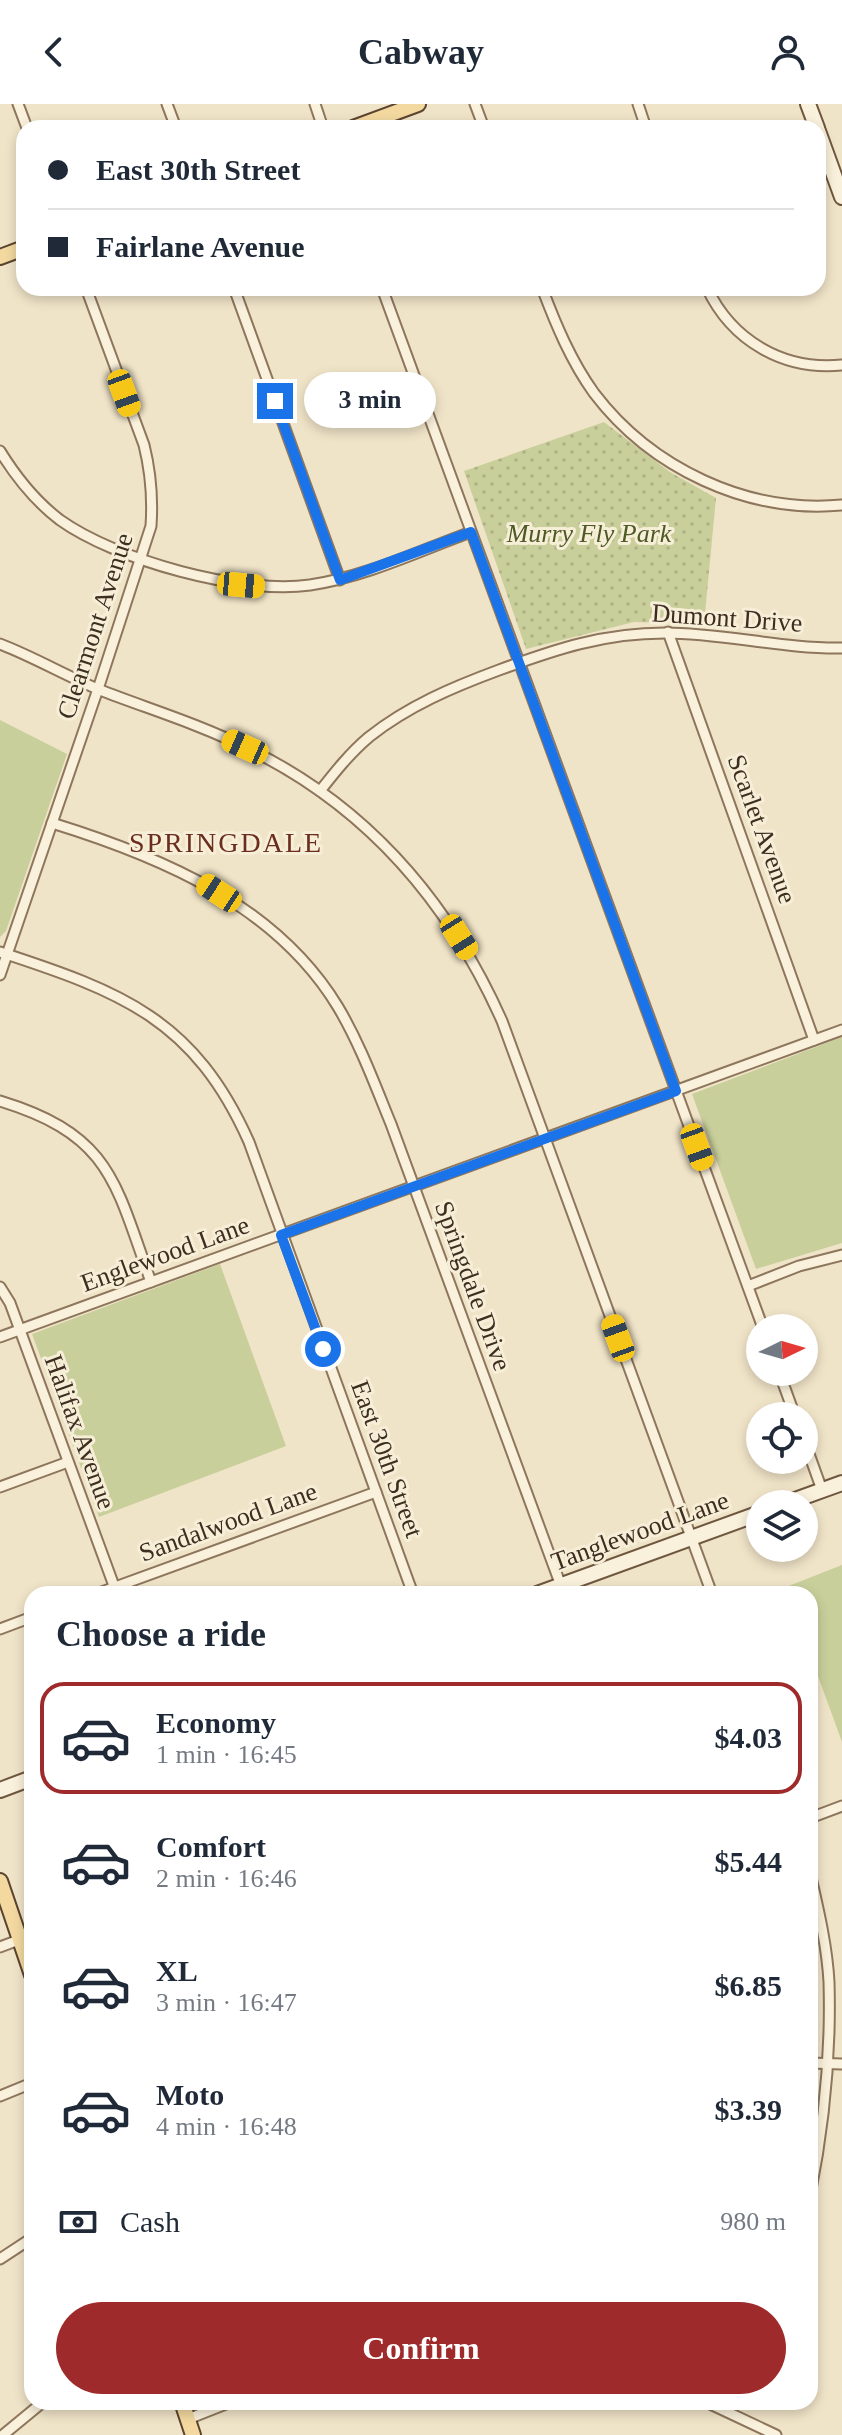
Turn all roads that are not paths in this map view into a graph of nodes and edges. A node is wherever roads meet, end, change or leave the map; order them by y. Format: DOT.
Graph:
graph roads {
  1 [pos="418,104"];
  2 [pos="375,120"];
  3 [pos="826,152"];
  4 [pos="842,197"];
  5 [pos="89,296"];
  6 [pos="237,296"];
  7 [pos="385,296"];
  8 [pos="545,296"];
  9 [pos="712,296"];
  10 [pos="842,365"];
  11 [pos="0,451"];
  12 [pos="842,505"];
  13 [pos="471,532"];
  14 [pos="142,559"];
  15 [pos="340,580"];
  16 [pos="668,632"];
  17 [pos="0,644"];
  18 [pos="840,648"];
  19 [pos="842,659"];
  20 [pos="519,663"];
  21 [pos="98,689"];
  22 [pos="320,791"];
  23 [pos="52,823"];
  24 [pos="4,953"];
  25 [pos="0,975"];
  26 [pos="842,1030"];
  27 [pos="814,1040"];
  28 [pos="676,1091"];
  29 [pos="0,1101"];
  30 [pos="546,1138"];
  31 [pos="413,1187"];
  32 [pos="281,1235"];
  33 [pos="842,1255"];
  34 [pos="151,1282"];
  35 [pos="748,1286"];
  36 [pos="0,1287"];
  37 [pos="758,1314"];
  38 [pos="19,1331"];
  39 [pos="0,1337"];
  40 [pos="68,1462"];
  41 [pos="816,1474"];
  42 [pos="842,1483"];
  43 [pos="0,1487"];
  44 [pos="822,1490"];
  45 [pos="818,1491"];
  46 [pos="376,1492"];
  47 [pos="746,1518"];
  48 [pos="691,1538"];
  49 [pos="113,1586"];
  50 [pos="128,1586"];
  51 [pos="410,1586"];
  52 [pos="561,1586"];
  53 [pos="572,1586"];
  54 [pos="709,1586"];
  55 [pos="24,1620"];
  56 [pos="0,1629"];
  57 [pos="24,1781"];
  58 [pos="0,1790"];
  59 [pos="842,1806"];
  60 [pos="818,1815"];
  61 [pos="0,1881"];
  62 [pos="818,1906"];
  63 [pos="24,1933"];
  64 [pos="24,1938"];
  65 [pos="0,1947"];
  66 [pos="818,2063"];
  67 [pos="826,2063"];
  68 [pos="842,2064"];
  69 [pos="24,2086"];
  70 [pos="0,2096"];
  71 [pos="818,2147"];
  72 [pos="24,2243"];
  73 [pos="0,2259"];
  74 [pos="33,2410"];
  75 [pos="185,2410"];
  76 [pos="211,2410"];
  77 [pos="734,2410"];
  78 [pos="188,2419"];
  79 [pos="3,2435"];
  80 [pos="193,2435"];
  81 [pos="776,2435"];
  1 -- 2 [label="main road"];
  3 -- 4 [label="main road"];
  5 -- 14 [label="street, Clearmont Avenue"];
  6 -- 15 [label="street"];
  7 -- 13 [label="street"];
  8 -- 12 [label="street"];
  9 -- 10 [label="street"];
  11 -- 14 [label="street"];
  13 -- 15 [label="street"];
  13 -- 20 [label="street"];
  14 -- 15 [label="street"];
  14 -- 21 [label="street, Clearmont Avenue"];
  16 -- 18 [label="street, Dumont Drive"];
  16 -- 20 [label="street, Dumont Drive"];
  16 -- 27 [label="street, Scarlet Avenue"];
  17 -- 21 [label="street"];
  18 -- 19 [label="street"];
  20 -- 22 [label="street, Dumont Drive"];
  20 -- 28 [label="street"];
  21 -- 22 [label="street"];
  21 -- 23 [label="street, Clearmont Avenue"];
  22 -- 30 [label="street"];
  23 -- 24 [label="street, Clearmont Avenue"];
  23 -- 31 [label="street, Springdale Drive"];
  24 -- 25 [label="street, Clearmont Avenue"];
  24 -- 32 [label="street, East 30th Street"];
  26 -- 27 [label="street, Englewood Lane"];
  27 -- 28 [label="street, Englewood Lane"];
  28 -- 30 [label="street, Englewood Lane"];
  28 -- 35 [label="street"];
  29 -- 34 [label="street"];
  30 -- 31 [label="street, Englewood Lane"];
  30 -- 48 [label="street"];
  31 -- 32 [label="street, Englewood Lane"];
  31 -- 52 [label="street, Springdale Drive"];
  32 -- 34 [label="street, Englewood Lane"];
  32 -- 46 [label="street, East 30th Street"];
  33 -- 35 [label="street"];
  34 -- 38 [label="street, Englewood Lane"];
  35 -- 37 [label="street"];
  36 -- 38 [label="street, Halifax Avenue"];
  38 -- 39 [label="street, Englewood Lane"];
  38 -- 40 [label="street, Halifax Avenue"];
  40 -- 43 [label="street"];
  40 -- 49 [label="street, Halifax Avenue"];
  41 -- 44 [label="street"];
  42 -- 44 [label="main road"];
  44 -- 45 [label="main road"];
  46 -- 50 [label="street, Sandalwood Lane"];
  46 -- 51 [label="street, East 30th Street"];
  47 -- 48 [label="main road, Tanglewood Lane"];
  48 -- 53 [label="main road, Tanglewood Lane"];
  48 -- 54 [label="street"];
  55 -- 56 [label="street"];
  57 -- 58 [label="main road"];
  59 -- 60 [label="street"];
  61 -- 63 [label="main road"];
  62 -- 67 [label="street"];
  64 -- 65 [label="street"];
  66 -- 67 [label="street"];
  67 -- 68 [label="street"];
  67 -- 71 [label="street"];
  69 -- 70 [label="street"];
  72 -- 73 [label="street"];
  74 -- 79 [label="street"];
  75 -- 78 [label="main road"];
  76 -- 78 [label="street"];
  77 -- 81 [label="street"];
  78 -- 80 [label="main road"];
}
